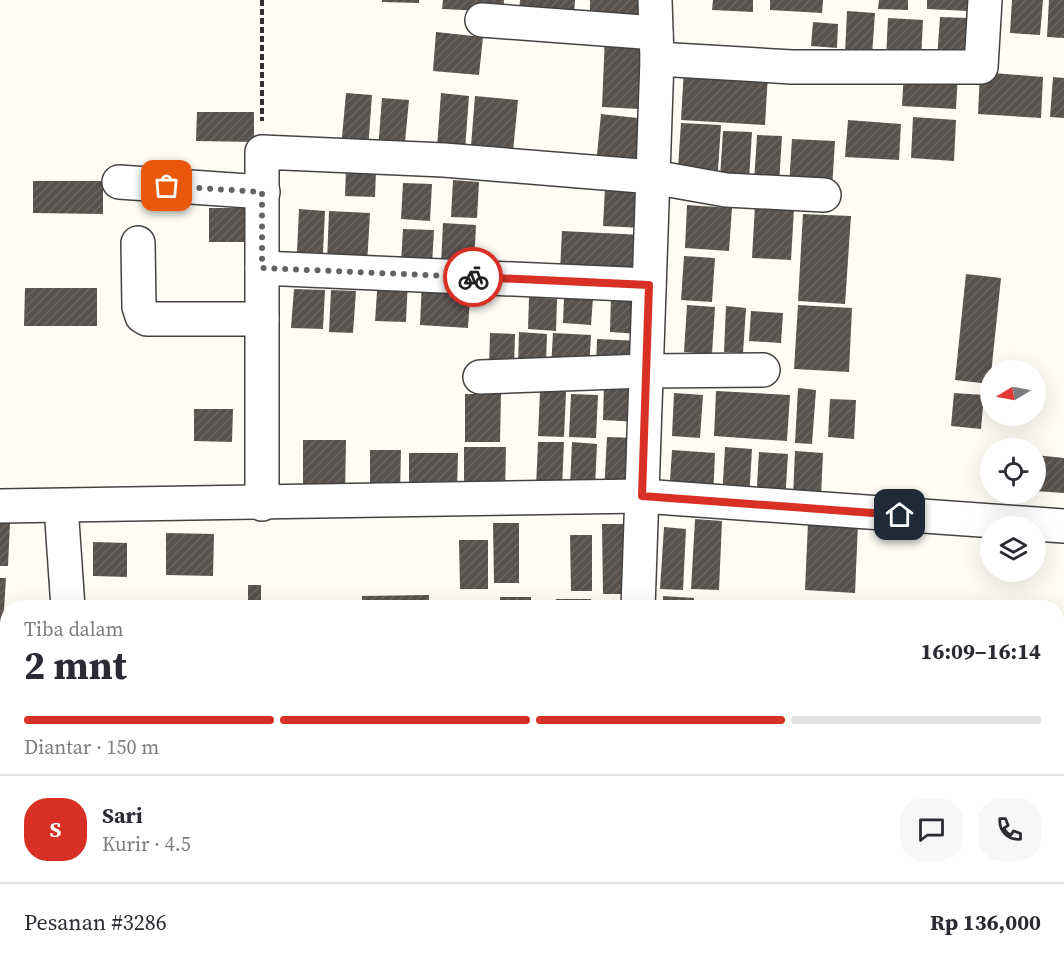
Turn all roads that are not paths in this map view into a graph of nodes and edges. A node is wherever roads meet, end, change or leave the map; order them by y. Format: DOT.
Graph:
graph roads {
  1 [pos="655,0"];
  2 [pos="985,0"];
  3 [pos="482,20"];
  4 [pos="656,46"];
  5 [pos="653,177"];
  6 [pos="119,182"];
  7 [pos="262,192"];
  8 [pos="824,195"];
  9 [pos="138,243"];
  10 [pos="262,268"];
  11 [pos="649,285"];
  12 [pos="262,320"];
  13 [pos="763,370"];
  14 [pos="645,371"];
  15 [pos="480,377"];
  16 [pos="642,496"];
  17 [pos="262,504"];
  18 [pos="0,506"];
  19 [pos="61,506"];
  20 [pos="1064,526"];
  21 [pos="67,600"];
  22 [pos="638,600"];
  1 -- 4 [label="street"];
  2 -- 4 [label="street"];
  3 -- 4 [label="street"];
  4 -- 5 [label="street"];
  5 -- 7 [label="street"];
  5 -- 8 [label="street"];
  5 -- 11 [label="street"];
  6 -- 7 [label="street"];
  7 -- 10 [label="street"];
  9 -- 12 [label="street"];
  10 -- 11 [label="street"];
  10 -- 12 [label="street"];
  11 -- 14 [label="street"];
  12 -- 17 [label="street"];
  13 -- 14 [label="street"];
  14 -- 15 [label="street"];
  14 -- 16 [label="street"];
  16 -- 17 [label="street"];
  16 -- 20 [label="street"];
  16 -- 22 [label="street"];
  17 -- 19 [label="street"];
  18 -- 19 [label="street"];
  19 -- 21 [label="street"];
}
